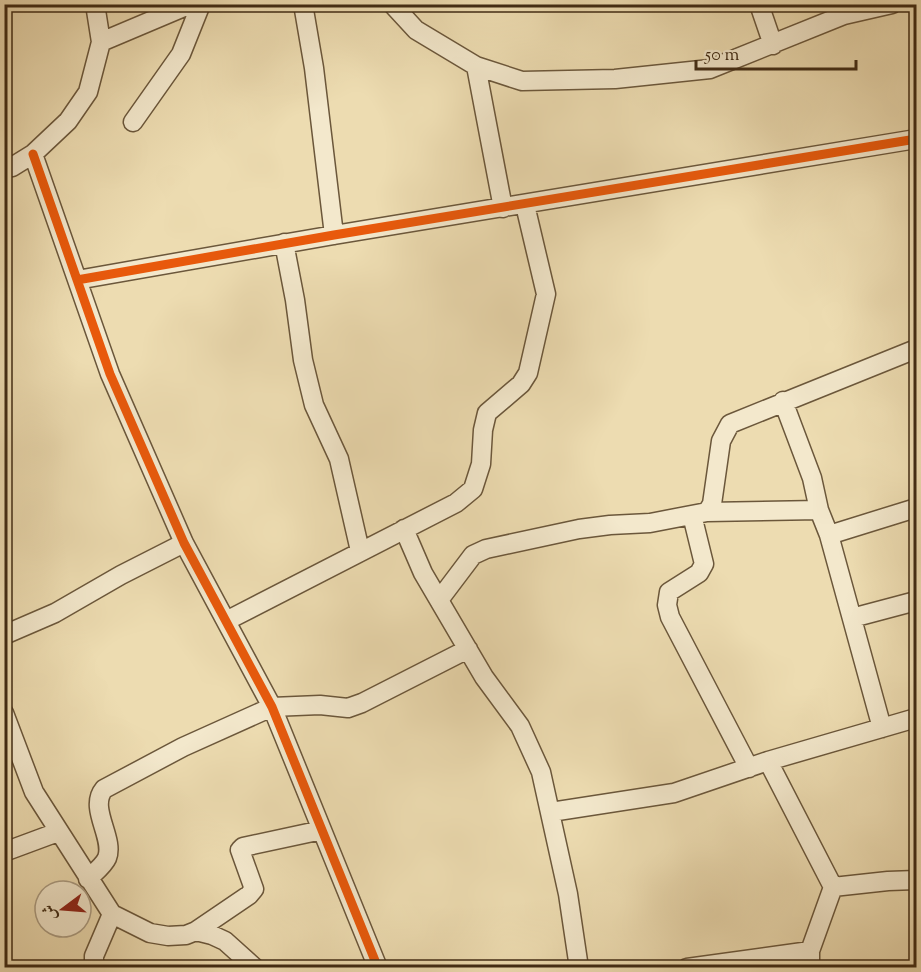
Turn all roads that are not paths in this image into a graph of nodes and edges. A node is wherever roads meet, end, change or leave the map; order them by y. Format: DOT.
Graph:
graph roads {
  1 [pos="95,4"];
  2 [pos="191,4"];
  3 [pos="201,4"];
  4 [pos="303,4"];
  5 [pos="392,4"];
  6 [pos="759,4"];
  7 [pos="892,4"];
  8 [pos="101,42"];
  9 [pos="773,45"];
  10 [pos="476,66"];
  11 [pos="133,122"];
  12 [pos="916,139"];
  13 [pos="33,154"];
  14 [pos="4,168"];
  15 [pos="525,205"];
  16 [pos="503,208"];
  17 [pos="334,234"];
  18 [pos="284,243"];
  19 [pos="76,280"];
  20 [pos="916,349"];
  21 [pos="783,401"];
  22 [pos="916,508"];
  23 [pos="819,510"];
  24 [pos="699,513"];
  25 [pos="404,529"];
  26 [pos="828,535"];
  27 [pos="184,543"];
  28 [pos="360,550"];
  29 [pos="439,600"];
  30 [pos="916,601"];
  31 [pos="852,618"];
  32 [pos="226,621"];
  33 [pos="4,635"];
  34 [pos="468,649"];
  35 [pos="272,707"];
  36 [pos="4,713"];
  37 [pos="916,718"];
  38 [pos="882,728"];
  39 [pos="768,761"];
  40 [pos="750,768"];
  41 [pos="551,812"];
  42 [pos="322,830"];
  43 [pos="57,832"];
  44 [pos="4,852"];
  45 [pos="88,879"];
  46 [pos="916,880"];
  47 [pos="93,886"];
  48 [pos="833,887"];
  49 [pos="112,915"];
  50 [pos="196,931"];
  51 [pos="810,959"];
  52 [pos="94,968"];
  53 [pos="255,968"];
  54 [pos="378,968"];
  55 [pos="579,968"];
  56 [pos="687,968"];
  1 -- 8 [label="street"];
  2 -- 8 [label="street"];
  3 -- 11 [label="street"];
  4 -- 17 [label="street"];
  5 -- 10 [label="street"];
  6 -- 9 [label="street"];
  7 -- 9 [label="street"];
  8 -- 13 [label="street"];
  9 -- 10 [label="street"];
  10 -- 16 [label="street"];
  12 -- 15 [label="street"];
  13 -- 14 [label="street"];
  13 -- 19 [label="street"];
  15 -- 16 [label="street"];
  15 -- 25 [label="street"];
  16 -- 17 [label="street"];
  17 -- 18 [label="street"];
  18 -- 19 [label="street"];
  18 -- 28 [label="street"];
  19 -- 27 [label="street"];
  20 -- 21 [label="street"];
  21 -- 23 [label="street"];
  21 -- 24 [label="street"];
  22 -- 26 [label="street"];
  23 -- 24 [label="street"];
  23 -- 26 [label="street"];
  24 -- 29 [label="street"];
  24 -- 40 [label="street"];
  25 -- 28 [label="street"];
  25 -- 29 [label="street"];
  26 -- 31 [label="street"];
  27 -- 32 [label="street"];
  27 -- 33 [label="street"];
  28 -- 32 [label="street"];
  29 -- 34 [label="street"];
  30 -- 31 [label="street"];
  31 -- 38 [label="street"];
  32 -- 35 [label="street"];
  34 -- 35 [label="street"];
  34 -- 41 [label="street"];
  35 -- 42 [label="street"];
  35 -- 45 [label="street"];
  36 -- 43 [label="street"];
  37 -- 38 [label="street"];
  38 -- 39 [label="street"];
  39 -- 40 [label="street"];
  39 -- 48 [label="street"];
  40 -- 41 [label="street"];
  41 -- 55 [label="street"];
  42 -- 50 [label="street"];
  42 -- 54 [label="street"];
  43 -- 44 [label="street"];
  43 -- 45 [label="street"];
  46 -- 48 [label="street"];
  47 -- 49 [label="street"];
  48 -- 51 [label="street"];
  49 -- 50 [label="street"];
  49 -- 52 [label="street"];
  50 -- 53 [label="street"];
  51 -- 56 [label="street"];
}
